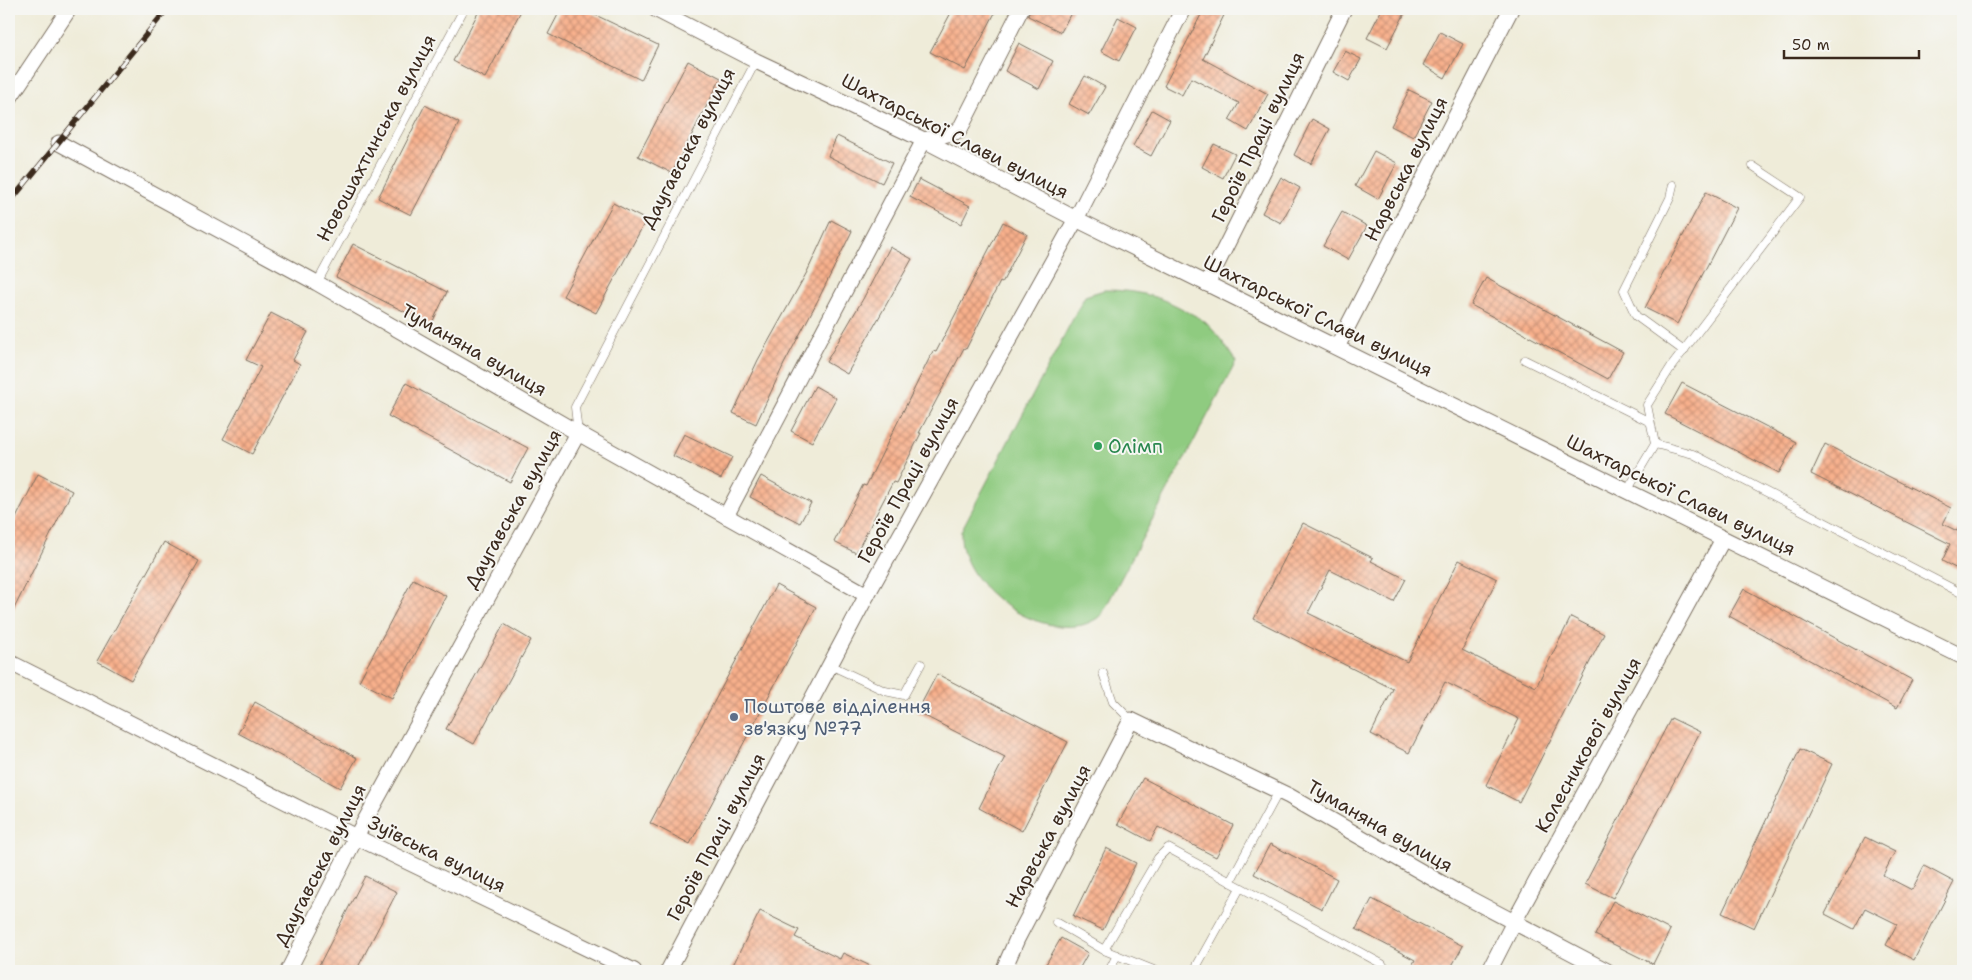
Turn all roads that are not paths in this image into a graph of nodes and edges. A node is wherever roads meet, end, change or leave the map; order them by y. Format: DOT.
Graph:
graph roads {
  1 [pos="69,9"];
  2 [pos="464,9"];
  3 [pos="656,9"];
  4 [pos="1021,9"];
  5 [pos="1183,9"];
  6 [pos="1344,9"];
  7 [pos="1511,9"];
  8 [pos="756,61"];
  9 [pos="11,92"];
  10 [pos="924,140"];
  11 [pos="59,143"];
  12 [pos="1753,166"];
  13 [pos="1673,185"];
  14 [pos="1076,219"];
  15 [pos="317,283"];
  16 [pos="1207,284"];
  17 [pos="1337,348"];
  18 [pos="1684,351"];
  19 [pos="1525,360"];
  20 [pos="1650,422"];
  21 [pos="578,433"];
  22 [pos="1655,444"];
  23 [pos="1628,491"];
  24 [pos="726,516"];
  25 [pos="1724,539"];
  26 [pos="1963,594"];
  27 [pos="867,596"];
  28 [pos="1963,657"];
  29 [pos="9,662"];
  30 [pos="921,664"];
  31 [pos="830,665"];
  32 [pos="1103,673"];
  33 [pos="1131,720"];
  34 [pos="1279,791"];
  35 [pos="356,837"];
  36 [pos="1230,882"];
  37 [pos="1240,888"];
  38 [pos="1056,922"];
  39 [pos="1514,922"];
  40 [pos="1104,950"];
  41 [pos="1117,955"];
  42 [pos="288,971"];
  43 [pos="634,971"];
  44 [pos="668,971"];
  45 [pos="1003,971"];
  46 [pos="1109,971"];
  47 [pos="1156,971"];
  48 [pos="1187,971"];
  49 [pos="1386,971"];
  50 [pos="1489,971"];
  51 [pos="1607,971"];
  1 -- 9 [label="street"];
  2 -- 15 [label="lane, Новошахтинська вулиця"];
  3 -- 8 [label="street, Шахтарської Слави вулиця"];
  4 -- 10 [label="street"];
  5 -- 14 [label="street, Героїв Праці вулиця"];
  6 -- 16 [label="street, Героїв Праці вулиця"];
  7 -- 17 [label="street, Нарвська вулиця"];
  8 -- 10 [label="street, Шахтарської Слави вулиця"];
  8 -- 21 [label="lane, Даугавська вулиця"];
  10 -- 14 [label="street, Шахтарської Слави вулиця"];
  10 -- 24 [label="street"];
  11 -- 15 [label="street, Туманяна вулиця"];
  12 -- 18 [label="lane"];
  13 -- 18 [label="lane"];
  14 -- 16 [label="street, Шахтарської Слави вулиця"];
  14 -- 27 [label="street, Героїв Праці вулиця"];
  15 -- 21 [label="street, Туманяна вулиця"];
  16 -- 17 [label="street, Шахтарської Слави вулиця"];
  17 -- 23 [label="street, Шахтарської Слави вулиця"];
  18 -- 20 [label="lane"];
  19 -- 20 [label="lane"];
  20 -- 22 [label="lane"];
  21 -- 24 [label="street, Туманяна вулиця"];
  21 -- 35 [label="street, Даугавська вулиця"];
  22 -- 23 [label="lane"];
  22 -- 26 [label="lane"];
  23 -- 25 [label="street, Шахтарської Слави вулиця"];
  24 -- 27 [label="street, Туманяна вулиця"];
  25 -- 28 [label="street, Шахтарської Слави вулиця"];
  25 -- 39 [label="street, Колесникової вулиця"];
  27 -- 31 [label="street, Героїв Праці вулиця"];
  29 -- 35 [label="street, Зуївська вулиця"];
  30 -- 31 [label="lane"];
  31 -- 44 [label="street, Героїв Праці вулиця"];
  32 -- 33 [label="lane"];
  33 -- 34 [label="street, Туманяна вулиця"];
  33 -- 45 [label="street, Нарвська вулиця"];
  34 -- 36 [label="lane"];
  34 -- 39 [label="street, Туманяна вулиця"];
  35 -- 42 [label="street, Даугавська вулиця"];
  35 -- 43 [label="street, Зуївська вулиця"];
  36 -- 37 [label="lane"];
  36 -- 40 [label="lane"];
  37 -- 48 [label="lane"];
  37 -- 49 [label="lane"];
  38 -- 40 [label="lane"];
  39 -- 50 [label="street, Колесникової вулиця"];
  39 -- 51 [label="street, Туманяна вулиця"];
  40 -- 41 [label="lane"];
  41 -- 46 [label="lane"];
  41 -- 47 [label="lane"];
}
